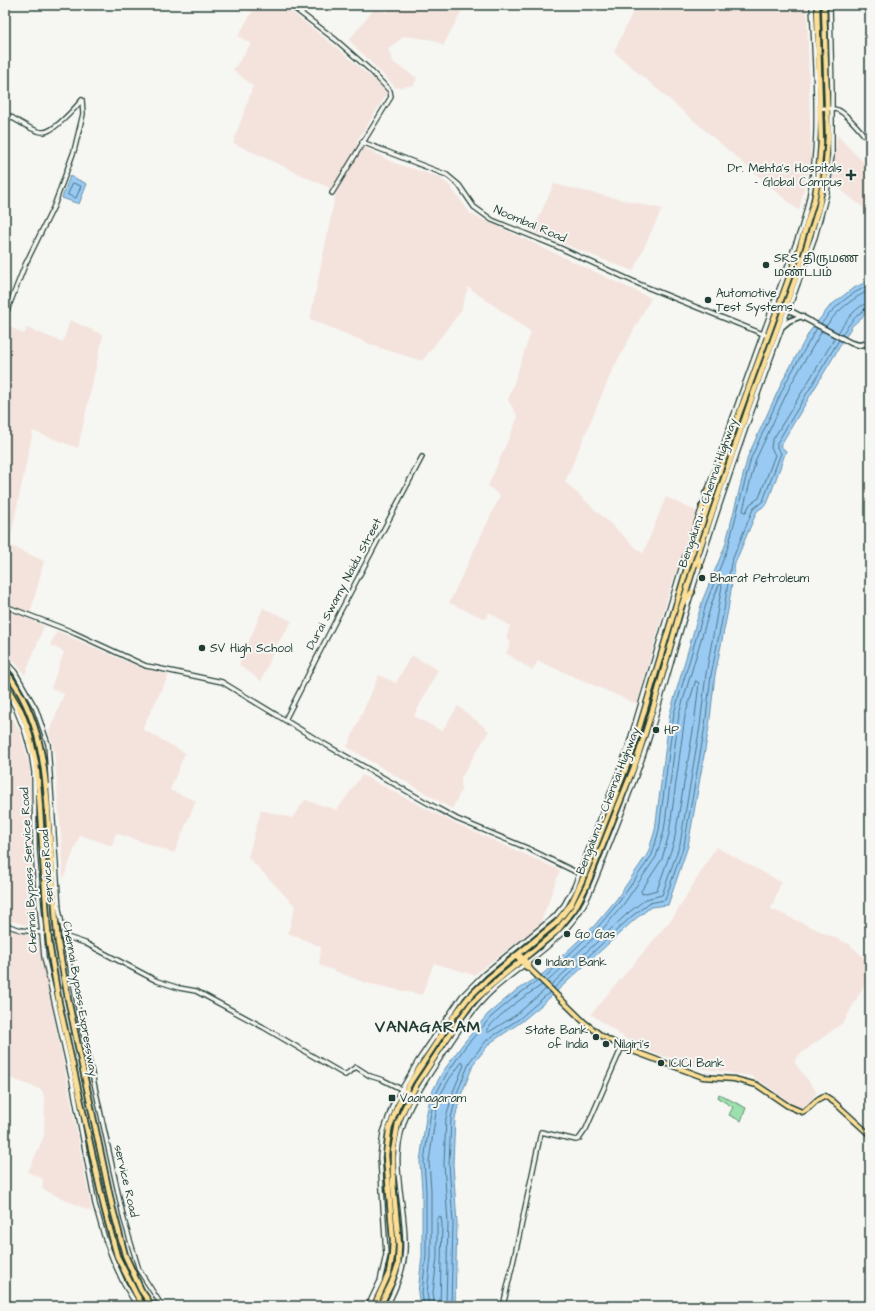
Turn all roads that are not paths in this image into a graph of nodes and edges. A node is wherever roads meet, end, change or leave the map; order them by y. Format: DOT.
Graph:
graph roads {
  1 [pos="290,5"];
  2 [pos="812,5"];
  3 [pos="817,5"];
  4 [pos="824,5"];
  5 [pos="830,5"];
  6 [pos="818,108"];
  7 [pos="830,109"];
  8 [pos="5,113"];
  9 [pos="362,142"];
  10 [pos="870,142"];
  11 [pos="332,193"];
  12 [pos="777,303"];
  13 [pos="787,308"];
  14 [pos="5,316"];
  15 [pos="804,317"];
  16 [pos="783,326"];
  17 [pos="763,334"];
  18 [pos="768,336"];
  19 [pos="870,343"];
  20 [pos="422,457"];
  21 [pos="715,484"];
  22 [pos="706,493"];
  23 [pos="702,507"];
  24 [pos="704,518"];
  25 [pos="698,554"];
  26 [pos="700,566"];
  27 [pos="692,592"];
  28 [pos="683,603"];
  29 [pos="5,606"];
  30 [pos="5,660"];
  31 [pos="5,670"];
  32 [pos="5,684"];
  33 [pos="5,688"];
  34 [pos="285,720"];
  35 [pos="579,873"];
  36 [pos="584,876"];
  37 [pos="5,925"];
  38 [pos="42,934"];
  39 [pos="64,936"];
  40 [pos="516,953"];
  41 [pos="524,961"];
  42 [pos="622,1047"];
  43 [pos="403,1090"];
  44 [pos="413,1095"];
  45 [pos="870,1135"];
  46 [pos="137,1306"];
  47 [pos="143,1306"];
  48 [pos="152,1306"];
  49 [pos="162,1306"];
  50 [pos="368,1306"];
  51 [pos="374,1306"];
  52 [pos="380,1306"];
  53 [pos="387,1306"];
  54 [pos="503,1306"];
  1 -- 9 [label="street"];
  2 -- 6 [label="street"];
  3 -- 6 [label="highway, Bengaluru - Chennai Highway"];
  4 -- 7 [label="highway, Bengaluru - Chennai Highway"];
  5 -- 7 [label="street"];
  6 -- 7 [label="street"];
  6 -- 12 [label="highway, Bengaluru - Chennai Highway"];
  7 -- 10 [label="street"];
  7 -- 13 [label="highway, Bengaluru - Chennai Highway"];
  8 -- 14 [label="street"];
  9 -- 11 [label="street"];
  9 -- 17 [label="street, Noombal Road"];
  12 -- 13 [label="main road"];
  12 -- 17 [label="street"];
  12 -- 18 [label="highway, Bengaluru - Chennai Highway"];
  13 -- 15 [label="main road"];
  13 -- 16 [label="street"];
  13 -- 25 [label="highway, Bengaluru - Chennai Highway"];
  15 -- 16 [label="main road"];
  15 -- 19 [label="main road"];
  16 -- 26 [label="street"];
  17 -- 18 [label="street, Noombal Road"];
  17 -- 22 [label="street"];
  18 -- 21 [label="highway, Bengaluru - Chennai Highway"];
  20 -- 34 [label="street, Durai Swamy Naidu Street"];
  21 -- 22 [label="highway"];
  21 -- 24 [label="highway, Bengaluru - Chennai Highway"];
  22 -- 23 [label="street"];
  23 -- 24 [label="highway"];
  23 -- 35 [label="street"];
  24 -- 36 [label="highway, Bengaluru - Chennai Highway"];
  25 -- 26 [label="highway"];
  25 -- 28 [label="highway, Bengaluru - Chennai Highway"];
  26 -- 27 [label="street"];
  27 -- 28 [label="highway"];
  27 -- 41 [label="street"];
  28 -- 41 [label="highway, Bengaluru - Chennai Highway"];
  29 -- 34 [label="street"];
  30 -- 39 [label="street, service Road"];
  31 -- 48 [label="highway, Chennai Bypass Expressway, bridge"];
  32 -- 47 [label="highway, Chennai Bypass Expressway, bridge"];
  33 -- 38 [label="street, Chennai Bypass Service Road"];
  34 -- 35 [label="street"];
  35 -- 36 [label="street"];
  35 -- 40 [label="street"];
  36 -- 40 [label="highway, Bengaluru - Chennai Highway"];
  37 -- 38 [label="street"];
  38 -- 39 [label="street"];
  38 -- 46 [label="street, Chennai Bypass Service Road"];
  39 -- 43 [label="street"];
  39 -- 49 [label="street, service Road"];
  40 -- 41 [label="main road"];
  40 -- 43 [label="highway, Bengaluru - Chennai Highway"];
  41 -- 42 [label="main road"];
  41 -- 44 [label="highway, Bengaluru - Chennai Highway"];
  42 -- 45 [label="main road"];
  42 -- 54 [label="street"];
  43 -- 44 [label="street"];
  43 -- 50 [label="street"];
  43 -- 51 [label="highway, Bengaluru - Chennai Highway"];
  44 -- 52 [label="highway, Bengaluru - Chennai Highway"];
  44 -- 53 [label="street"];
}
